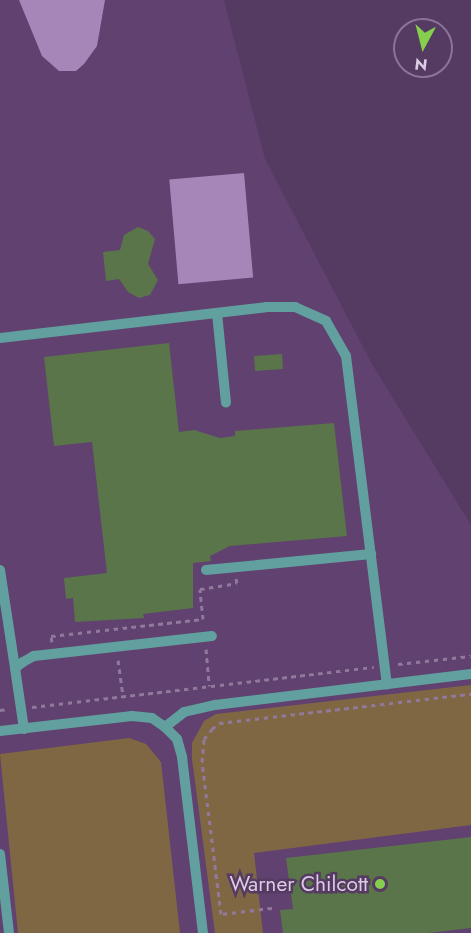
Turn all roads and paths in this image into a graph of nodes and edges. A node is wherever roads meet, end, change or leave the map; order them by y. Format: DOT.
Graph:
graph roads {
  1 [pos="217,313"];
  2 [pos="0,338"];
  3 [pos="226,404"];
  4 [pos="370,554"];
  5 [pos="235,567"];
  6 [pos="0,570"];
  7 [pos="206,570"];
  8 [pos="203,619"];
  9 [pos="114,629"];
  10 [pos="208,637"];
  11 [pos="117,648"];
  12 [pos="53,654"];
  13 [pos="471,656"];
  14 [pos="384,666"];
  15 [pos="15,668"];
  16 [pos="471,674"];
  17 [pos="387,684"];
  18 [pos="209,686"];
  19 [pos="471,694"];
  20 [pos="123,696"];
  21 [pos="20,708"];
  22 [pos="0,710"];
  23 [pos="165,727"];
  24 [pos="24,729"];
  25 [pos="0,731"];
  26 [pos="0,854"];
  27 [pos="272,908"];
  28 [pos="9,933"];
  29 [pos="203,933"];
  1 -- 2 [label="lane"];
  1 -- 3 [label="lane"];
  1 -- 4 [label="lane"];
  4 -- 5 [label="lane"];
  4 -- 14 [label="lane"];
  5 -- 7 [label="lane"];
  5 -- 8 [label="path"];
  6 -- 15 [label="lane"];
  8 -- 9 [label="path"];
  8 -- 10 [label="path"];
  9 -- 11 [label="path"];
  9 -- 12 [label="path"];
  10 -- 11 [label="lane"];
  10 -- 18 [label="path"];
  11 -- 12 [label="lane"];
  11 -- 20 [label="path"];
  12 -- 15 [label="lane"];
  13 -- 14 [label="path"];
  14 -- 17 [label="lane"];
  14 -- 18 [label="path"];
  15 -- 21 [label="lane"];
  16 -- 17 [label="lane"];
  17 -- 23 [label="lane"];
  18 -- 20 [label="path"];
  19 -- 27 [label="path"];
  20 -- 21 [label="path"];
  21 -- 22 [label="path"];
  21 -- 24 [label="lane"];
  23 -- 24 [label="lane"];
  23 -- 29 [label="lane"];
  24 -- 25 [label="lane"];
  26 -- 28 [label="lane"];
}
